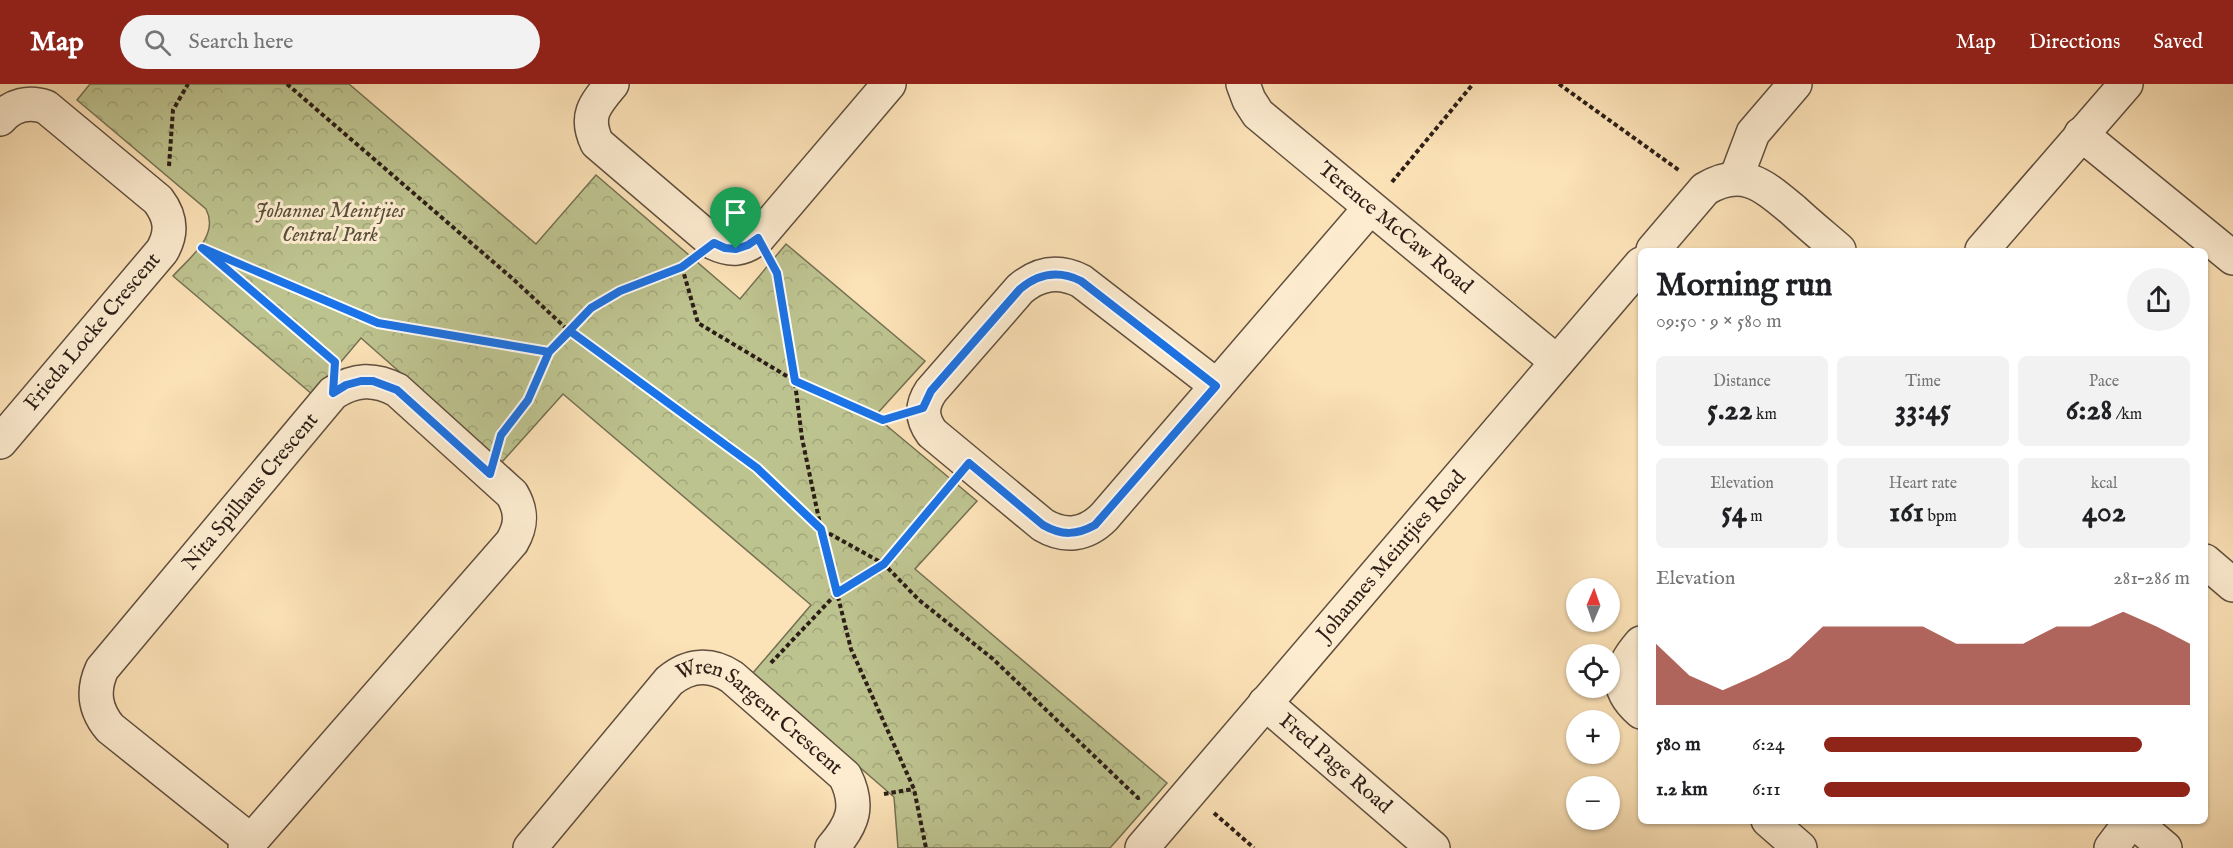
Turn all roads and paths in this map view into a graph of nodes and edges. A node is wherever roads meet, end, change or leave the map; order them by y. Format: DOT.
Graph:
graph roads {
  1 [pos="188,84"];
  2 [pos="287,84"];
  3 [pos="612,84"];
  4 [pos="889,84"];
  5 [pos="1243,84"];
  6 [pos="1473,84"];
  7 [pos="1559,84"];
  8 [pos="1795,84"];
  9 [pos="2126,84"];
  10 [pos="1773,96"];
  11 [pos="0,119"];
  12 [pos="2081,134"];
  13 [pos="1721,183"];
  14 [pos="1370,208"];
  15 [pos="166,210"];
  16 [pos="758,238"];
  17 [pos="714,243"];
  18 [pos="1655,248"];
  19 [pos="1837,248"];
  20 [pos="1984,248"];
  21 [pos="2233,258"];
  22 [pos="682,267"];
  23 [pos="1638,268"];
  24 [pos="570,331"];
  25 [pos="549,352"];
  26 [pos="1557,362"];
  27 [pos="795,381"];
  28 [pos="1216,386"];
  29 [pos="333,393"];
  30 [pos="923,408"];
  31 [pos="0,441"];
  32 [pos="969,463"];
  33 [pos="490,474"];
  34 [pos="821,529"];
  35 [pos="884,564"];
  36 [pos="2208,564"];
  37 [pos="2233,585"];
  38 [pos="837,593"];
  39 [pos="1638,646"];
  40 [pos="742,685"];
  41 [pos="1265,704"];
  42 [pos="1638,709"];
  43 [pos="1146,793"];
  44 [pos="1209,808"];
  45 [pos="1773,824"];
  46 [pos="2130,824"];
  47 [pos="2137,824"];
  48 [pos="248,845"];
  49 [pos="530,848"];
  50 [pos="832,848"];
  51 [pos="926,848"];
  52 [pos="1142,848"];
  53 [pos="1254,848"];
  54 [pos="1433,848"];
  55 [pos="1800,848"];
  56 [pos="2110,848"];
  57 [pos="2165,848"];
  1 -- 15 [label="path"];
  2 -- 24 [label="path"];
  3 -- 17 [label="street"];
  4 -- 16 [label="street"];
  5 -- 14 [label="street, Terence McCaw Road"];
  6 -- 14 [label="path"];
  7 -- 13 [label="path"];
  8 -- 10 [label="street"];
  9 -- 12 [label="street"];
  10 -- 13 [label="street"];
  11 -- 15 [label="street"];
  12 -- 20 [label="street"];
  12 -- 21 [label="street"];
  13 -- 18 [label="street"];
  13 -- 19 [label="street"];
  14 -- 26 [label="street, Terence McCaw Road"];
  14 -- 28 [label="street"];
  15 -- 31 [label="street, Frieda Locke Crescent"];
  16 -- 17 [label="street"];
  16 -- 27 [label="path"];
  17 -- 22 [label="path"];
  22 -- 24 [label="path"];
  22 -- 27 [label="path"];
  23 -- 26 [label="street, Johannes Meintjies Road"];
  24 -- 25 [label="path"];
  24 -- 34 [label="path"];
  25 -- 29 [label="path"];
  25 -- 33 [label="path"];
  26 -- 41 [label="street, Johannes Meintjies Road"];
  27 -- 30 [label="path"];
  27 -- 34 [label="path"];
  28 -- 30 [label="street"];
  28 -- 32 [label="street"];
  29 -- 33 [label="street, Nita Spilhaus Crescent"];
  29 -- 48 [label="street, Nita Spilhaus Crescent"];
  30 -- 32 [label="street"];
  32 -- 35 [label="path"];
  33 -- 48 [label="street, Nita Spilhaus Crescent"];
  34 -- 35 [label="path"];
  34 -- 38 [label="path"];
  35 -- 38 [label="path"];
  35 -- 43 [label="path"];
  36 -- 37 [label="street"];
  38 -- 40 [label="path"];
  38 -- 51 [label="path"];
  39 -- 42 [label="street"];
  40 -- 49 [label="street, Wren Sargent Crescent"];
  40 -- 50 [label="street, Wren Sargent Crescent"];
  41 -- 52 [label="street, Johannes Meintjies Road"];
  41 -- 54 [label="street, Fred Page Road"];
  44 -- 53 [label="path"];
  45 -- 55 [label="street"];
  46 -- 56 [label="street"];
  47 -- 57 [label="street"];
}
